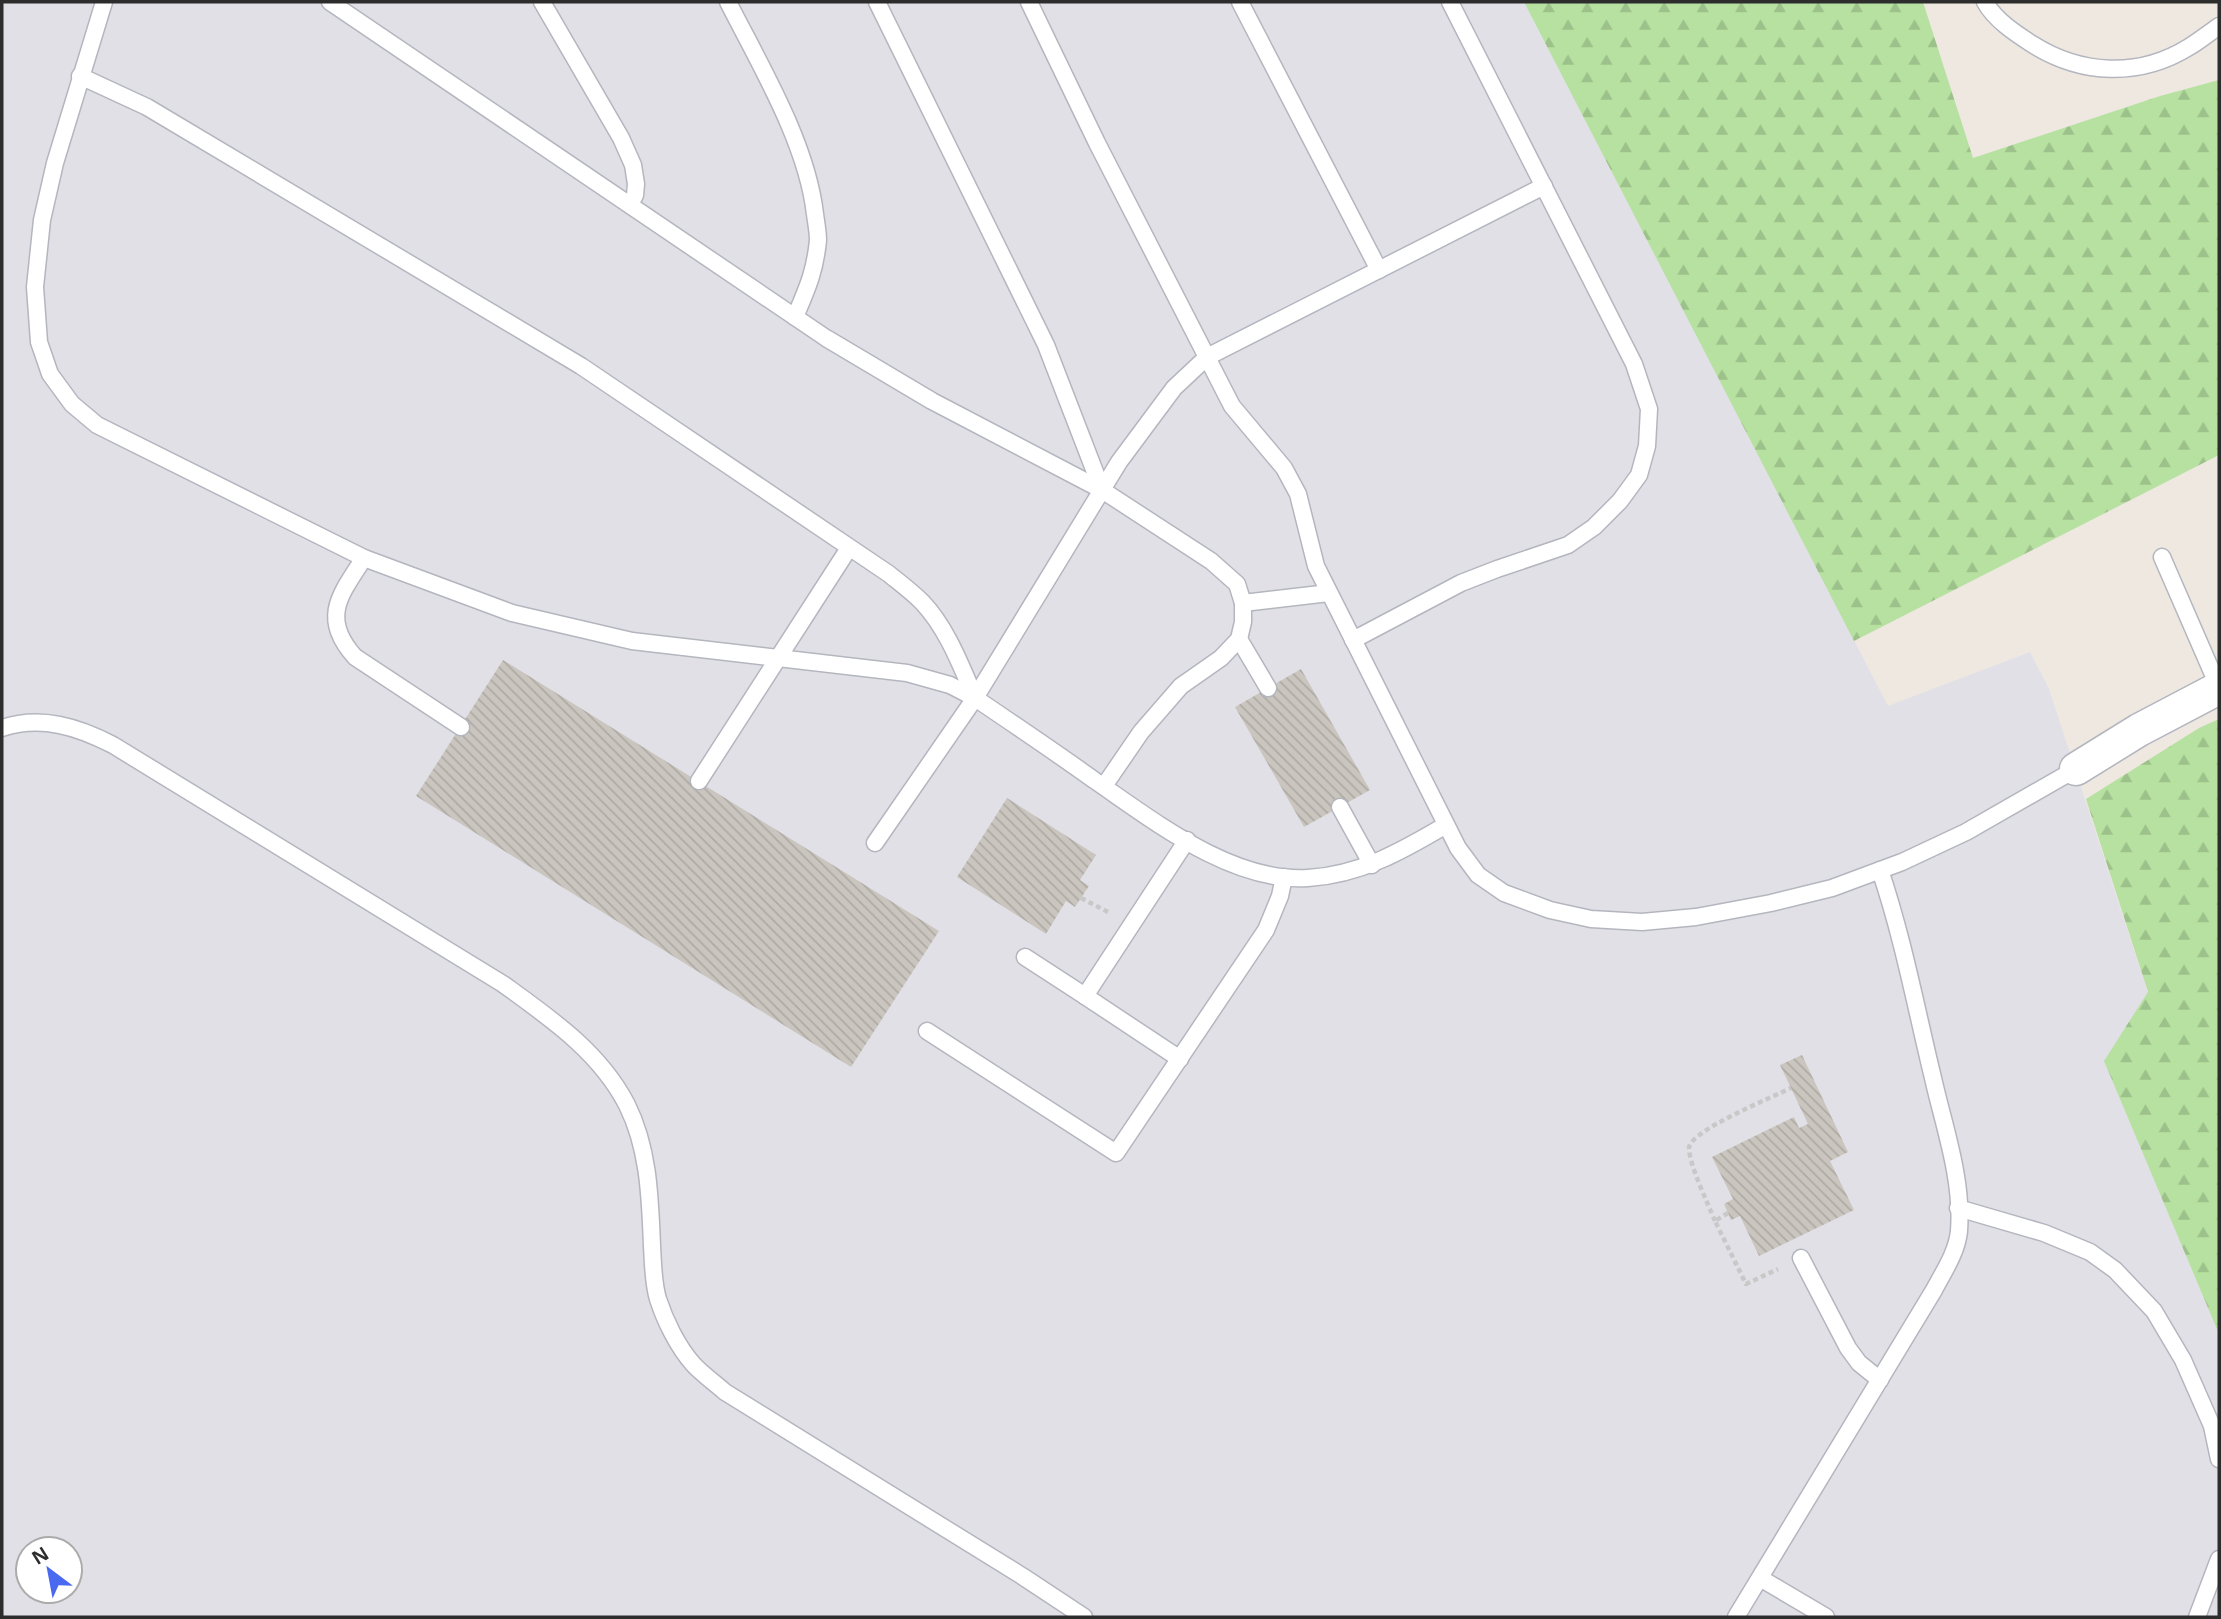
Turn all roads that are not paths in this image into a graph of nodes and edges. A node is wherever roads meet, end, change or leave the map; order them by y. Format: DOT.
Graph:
graph roads {
  1 [pos="104,2"];
  2 [pos="330,2"];
  3 [pos="542,2"];
  4 [pos="728,2"];
  5 [pos="877,2"];
  6 [pos="1029,2"];
  7 [pos="1240,2"];
  8 [pos="1450,2"];
  9 [pos="1985,2"];
  10 [pos="2219,26"];
  11 [pos="80,76"];
  12 [pos="1544,186"];
  13 [pos="630,205"];
  14 [pos="1379,270"];
  15 [pos="795,317"];
  16 [pos="1207,357"];
  17 [pos="1102,489"];
  18 [pos="849,548"];
  19 [pos="2161,557"];
  20 [pos="364,558"];
  21 [pos="1329,593"];
  22 [pos="1243,603"];
  23 [pos="1239,639"];
  24 [pos="1353,640"];
  25 [pos="778,658"];
  26 [pos="1268,688"];
  27 [pos="2219,688"];
  28 [pos="975,698"];
  29 [pos="461,727"];
  30 [pos="2,728"];
  31 [pos="2076,769"];
  32 [pos="699,781"];
  33 [pos="1104,786"];
  34 [pos="1340,807"];
  35 [pos="1446,825"];
  36 [pos="1187,840"];
  37 [pos="876,843"];
  38 [pos="1372,865"];
  39 [pos="1880,870"];
  40 [pos="1284,877"];
  41 [pos="1025,957"];
  42 [pos="1085,996"];
  43 [pos="927,1031"];
  44 [pos="1180,1059"];
  45 [pos="1958,1208"];
  46 [pos="1801,1258"];
  47 [pos="1880,1380"];
  48 [pos="2219,1460"];
  49 [pos="2219,1559"];
  50 [pos="1760,1578"];
  51 [pos="1084,1617"];
  52 [pos="1736,1617"];
  53 [pos="1826,1617"];
  54 [pos="2197,1617"];
  1 -- 11 [label="lane"];
  2 -- 13 [label="lane"];
  3 -- 13 [label="lane"];
  4 -- 15 [label="lane"];
  5 -- 17 [label="lane"];
  6 -- 16 [label="lane"];
  7 -- 14 [label="lane"];
  8 -- 12 [label="lane"];
  9 -- 10 [label="lane"];
  11 -- 18 [label="lane"];
  11 -- 20 [label="lane"];
  12 -- 14 [label="lane"];
  12 -- 24 [label="lane"];
  13 -- 15 [label="lane"];
  14 -- 16 [label="lane"];
  15 -- 17 [label="lane"];
  16 -- 17 [label="lane"];
  16 -- 21 [label="lane"];
  17 -- 22 [label="lane"];
  17 -- 28 [label="lane"];
  18 -- 25 [label="lane"];
  18 -- 28 [label="lane"];
  19 -- 27 [label="lane"];
  20 -- 25 [label="lane"];
  20 -- 29 [label="lane"];
  21 -- 22 [label="lane"];
  21 -- 24 [label="lane"];
  22 -- 23 [label="lane"];
  23 -- 26 [label="lane"];
  23 -- 33 [label="lane"];
  24 -- 35 [label="lane"];
  25 -- 28 [label="lane"];
  25 -- 32 [label="lane"];
  27 -- 31 [label="street"];
  28 -- 33 [label="lane"];
  28 -- 37 [label="lane"];
  30 -- 51 [label="lane"];
  31 -- 39 [label="lane"];
  33 -- 36 [label="lane"];
  34 -- 38 [label="lane"];
  35 -- 38 [label="lane"];
  35 -- 39 [label="lane"];
  36 -- 40 [label="lane"];
  36 -- 42 [label="lane"];
  38 -- 40 [label="lane"];
  39 -- 45 [label="lane"];
  40 -- 44 [label="lane"];
  41 -- 42 [label="lane"];
  42 -- 44 [label="lane"];
  43 -- 44 [label="lane"];
  45 -- 47 [label="lane"];
  45 -- 48 [label="lane"];
  46 -- 47 [label="lane"];
  47 -- 50 [label="lane"];
  49 -- 54 [label="lane"];
  50 -- 52 [label="lane"];
  50 -- 53 [label="lane"];
}
